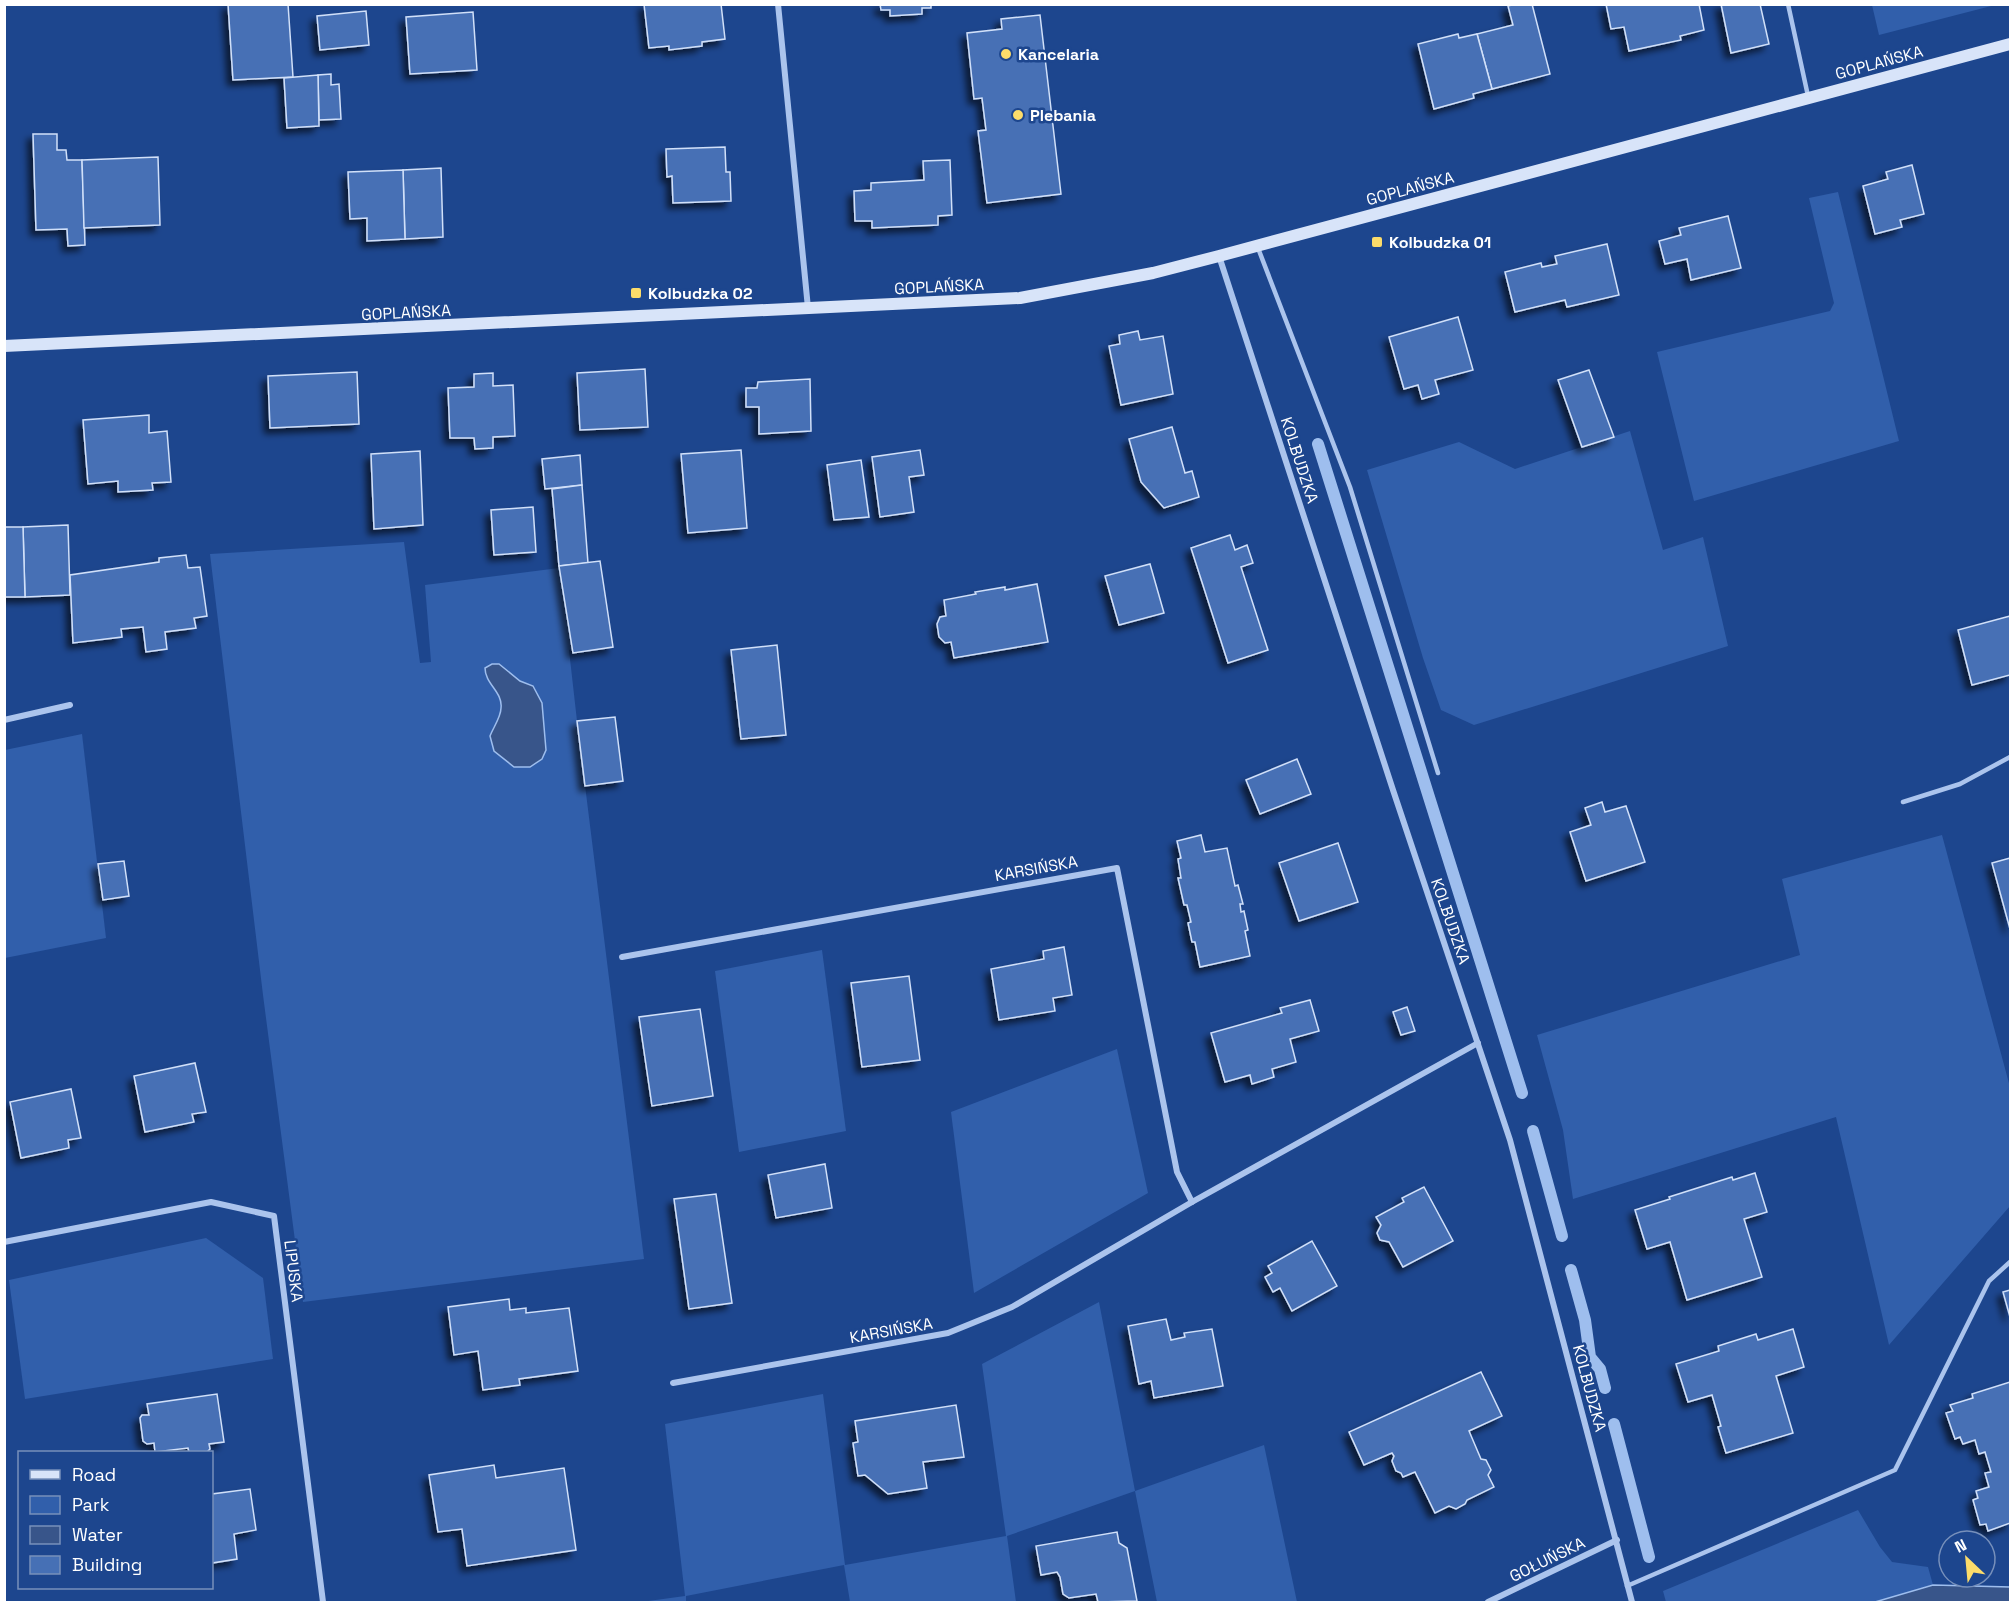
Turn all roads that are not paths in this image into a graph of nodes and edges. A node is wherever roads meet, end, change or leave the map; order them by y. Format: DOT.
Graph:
graph roads {
  1 [pos="778,4"];
  2 [pos="1788,4"];
  3 [pos="2010,44"];
  4 [pos="1808,99"];
  5 [pos="1257,246"];
  6 [pos="1219,256"];
  7 [pos="808,309"];
  8 [pos="4,346"];
  9 [pos="70,705"];
  10 [pos="4,720"];
  11 [pos="2010,757"];
  12 [pos="1438,773"];
  13 [pos="1903,802"];
  14 [pos="622,957"];
  15 [pos="1478,1043"];
  16 [pos="1192,1202"];
  17 [pos="4,1242"];
  18 [pos="2010,1262"];
  19 [pos="673,1383"];
  20 [pos="1617,1540"];
  21 [pos="1627,1586"];
  22 [pos="323,1602"];
  23 [pos="1488,1602"];
  24 [pos="1632,1602"];
  1 -- 7 [label="street"];
  2 -- 4 [label="lane"];
  3 -- 4 [label="street, GOPLAŃSKA"];
  4 -- 5 [label="street, GOPLAŃSKA"];
  5 -- 6 [label="street, GOPLAŃSKA"];
  5 -- 12 [label="lane"];
  6 -- 7 [label="street, GOPLAŃSKA"];
  6 -- 15 [label="street, KOLBUDZKA"];
  7 -- 8 [label="street, GOPLAŃSKA"];
  9 -- 10 [label="street"];
  11 -- 13 [label="lane"];
  14 -- 16 [label="street, KARSIŃSKA"];
  15 -- 16 [label="street, KARSIŃSKA"];
  15 -- 20 [label="street, KOLBUDZKA"];
  16 -- 19 [label="street, KARSIŃSKA"];
  17 -- 22 [label="street, LIPUSKA"];
  18 -- 21 [label="lane"];
  20 -- 21 [label="street, KOLBUDZKA"];
  20 -- 23 [label="street, GOŁUŃSKA"];
  21 -- 24 [label="street, KOLBUDZKA"];
}
